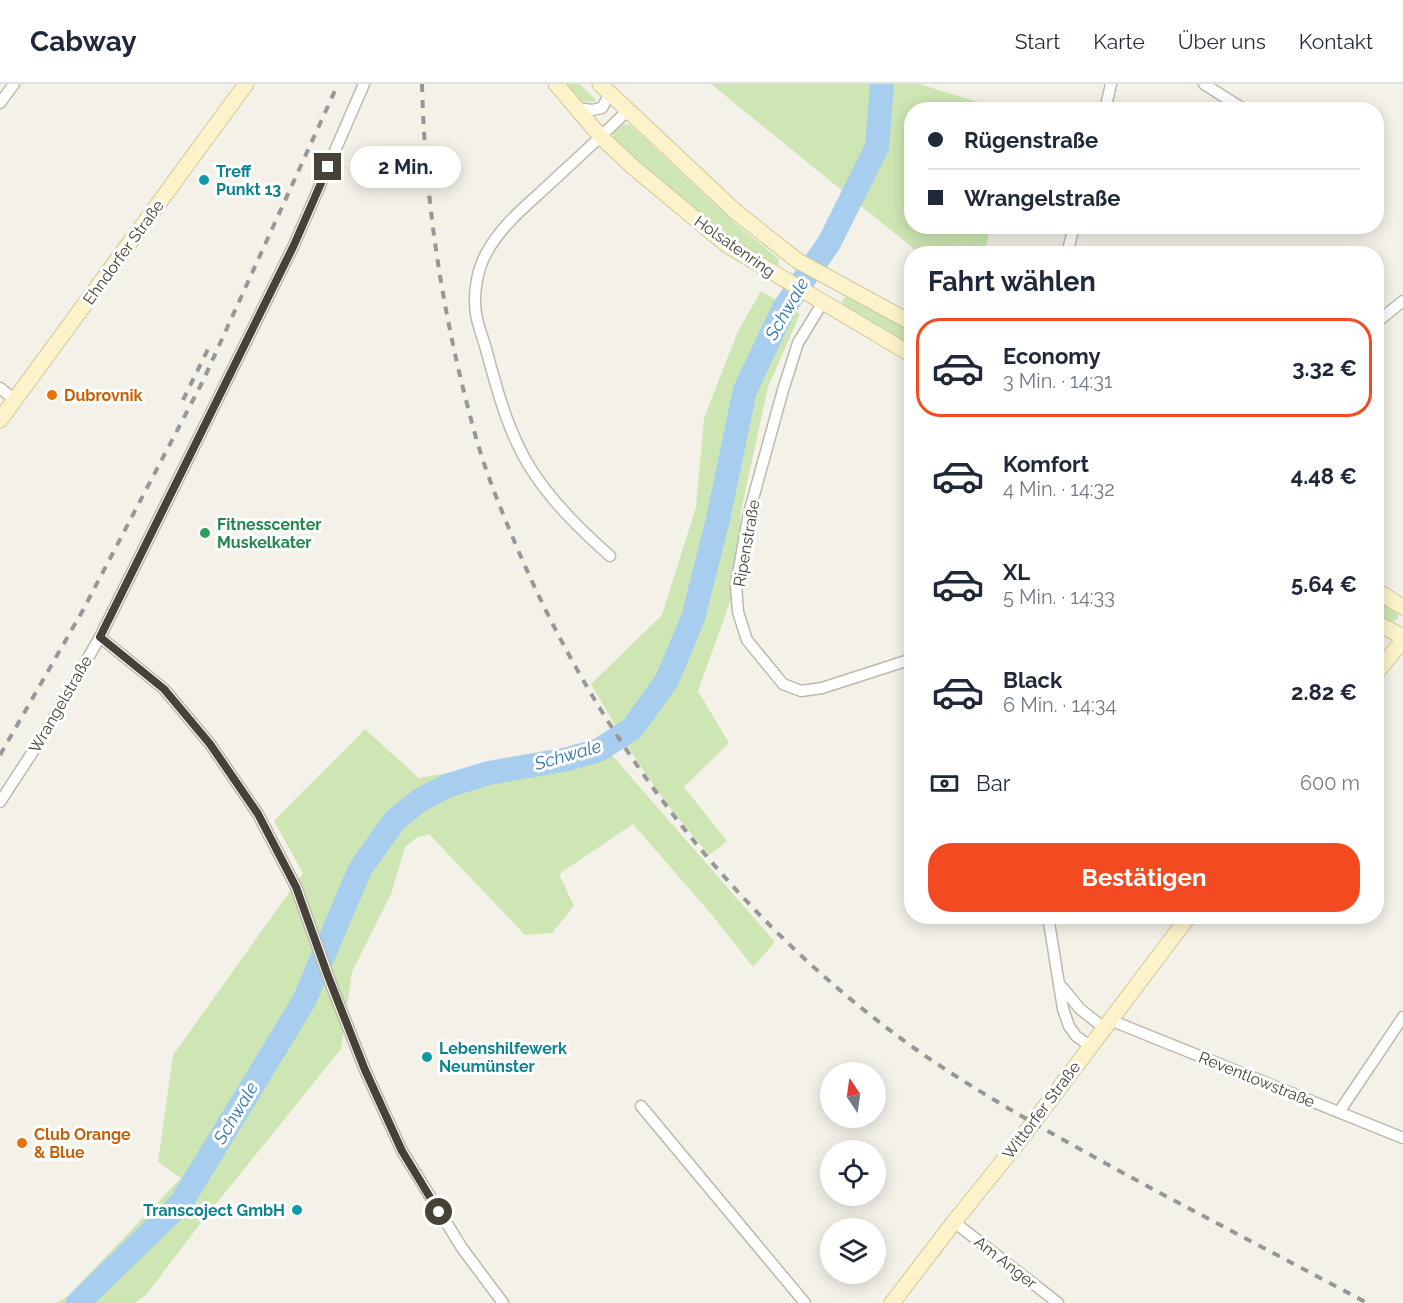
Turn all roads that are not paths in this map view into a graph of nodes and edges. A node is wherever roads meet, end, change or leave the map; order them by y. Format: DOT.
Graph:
graph roads {
  1 [pos="14,84"];
  2 [pos="246,84"];
  3 [pos="364,84"];
  4 [pos="556,84"];
  5 [pos="1111,84"];
  6 [pos="1204,84"];
  7 [pos="605,89"];
  8 [pos="1107,102"];
  9 [pos="1232,102"];
  10 [pos="0,103"];
  11 [pos="578,108"];
  12 [pos="628,110"];
  13 [pos="602,137"];
  14 [pos="817,299"];
  15 [pos="1403,301"];
  16 [pos="1384,316"];
  17 [pos="904,319"];
  18 [pos="904,350"];
  19 [pos="0,388"];
  20 [pos="15,400"];
  21 [pos="0,420"];
  22 [pos="610,556"];
  23 [pos="1384,595"];
  24 [pos="1403,607"];
  25 [pos="1384,627"];
  26 [pos="100,637"];
  27 [pos="1403,639"];
  28 [pos="904,662"];
  29 [pos="1384,663"];
  30 [pos="0,802"];
  31 [pos="1049,924"];
  32 [pos="1183,924"];
  33 [pos="1060,984"];
  34 [pos="1403,1017"];
  35 [pos="1107,1024"];
  36 [pos="1090,1046"];
  37 [pos="641,1106"];
  38 [pos="1339,1113"];
  39 [pos="1403,1138"];
  40 [pos="954,1222"];
  41 [pos="503,1303"];
  42 [pos="805,1303"];
  43 [pos="892,1303"];
  44 [pos="1058,1303"];
  1 -- 10 [label="street"];
  2 -- 20 [label="street, Ehndorfer Straße"];
  3 -- 26 [label="street, Wrangelstraße"];
  4 -- 11 [label="street, Holsatenring"];
  5 -- 8 [label="street"];
  6 -- 9 [label="street"];
  7 -- 11 [label="street, Holsatenring"];
  7 -- 12 [label="street, Holsatenring"];
  11 -- 13 [label="street, Holsatenring"];
  12 -- 13 [label="street"];
  12 -- 17 [label="street, Holsatenring"];
  13 -- 14 [label="street, Holsatenring"];
  13 -- 22 [label="street"];
  14 -- 18 [label="street, Holsatenring"];
  14 -- 28 [label="street, Ripenstraße"];
  15 -- 16 [label="street"];
  19 -- 20 [label="street"];
  20 -- 21 [label="street, Ehndorfer Straße"];
  23 -- 24 [label="street"];
  25 -- 27 [label="street"];
  26 -- 30 [label="street, Wrangelstraße"];
  26 -- 41 [label="street"];
  27 -- 29 [label="street"];
  31 -- 33 [label="street"];
  32 -- 35 [label="street, Wittorfer Straße"];
  33 -- 35 [label="street, Reventlowstraße"];
  33 -- 36 [label="street"];
  34 -- 38 [label="street"];
  35 -- 36 [label="street, Wittorfer Straße"];
  35 -- 38 [label="street, Reventlowstraße"];
  36 -- 40 [label="street, Wittorfer Straße"];
  37 -- 42 [label="street"];
  38 -- 39 [label="street, Reventlowstraße"];
  40 -- 43 [label="street, Wittorfer Straße"];
  40 -- 44 [label="street, Am Anger"];
}
